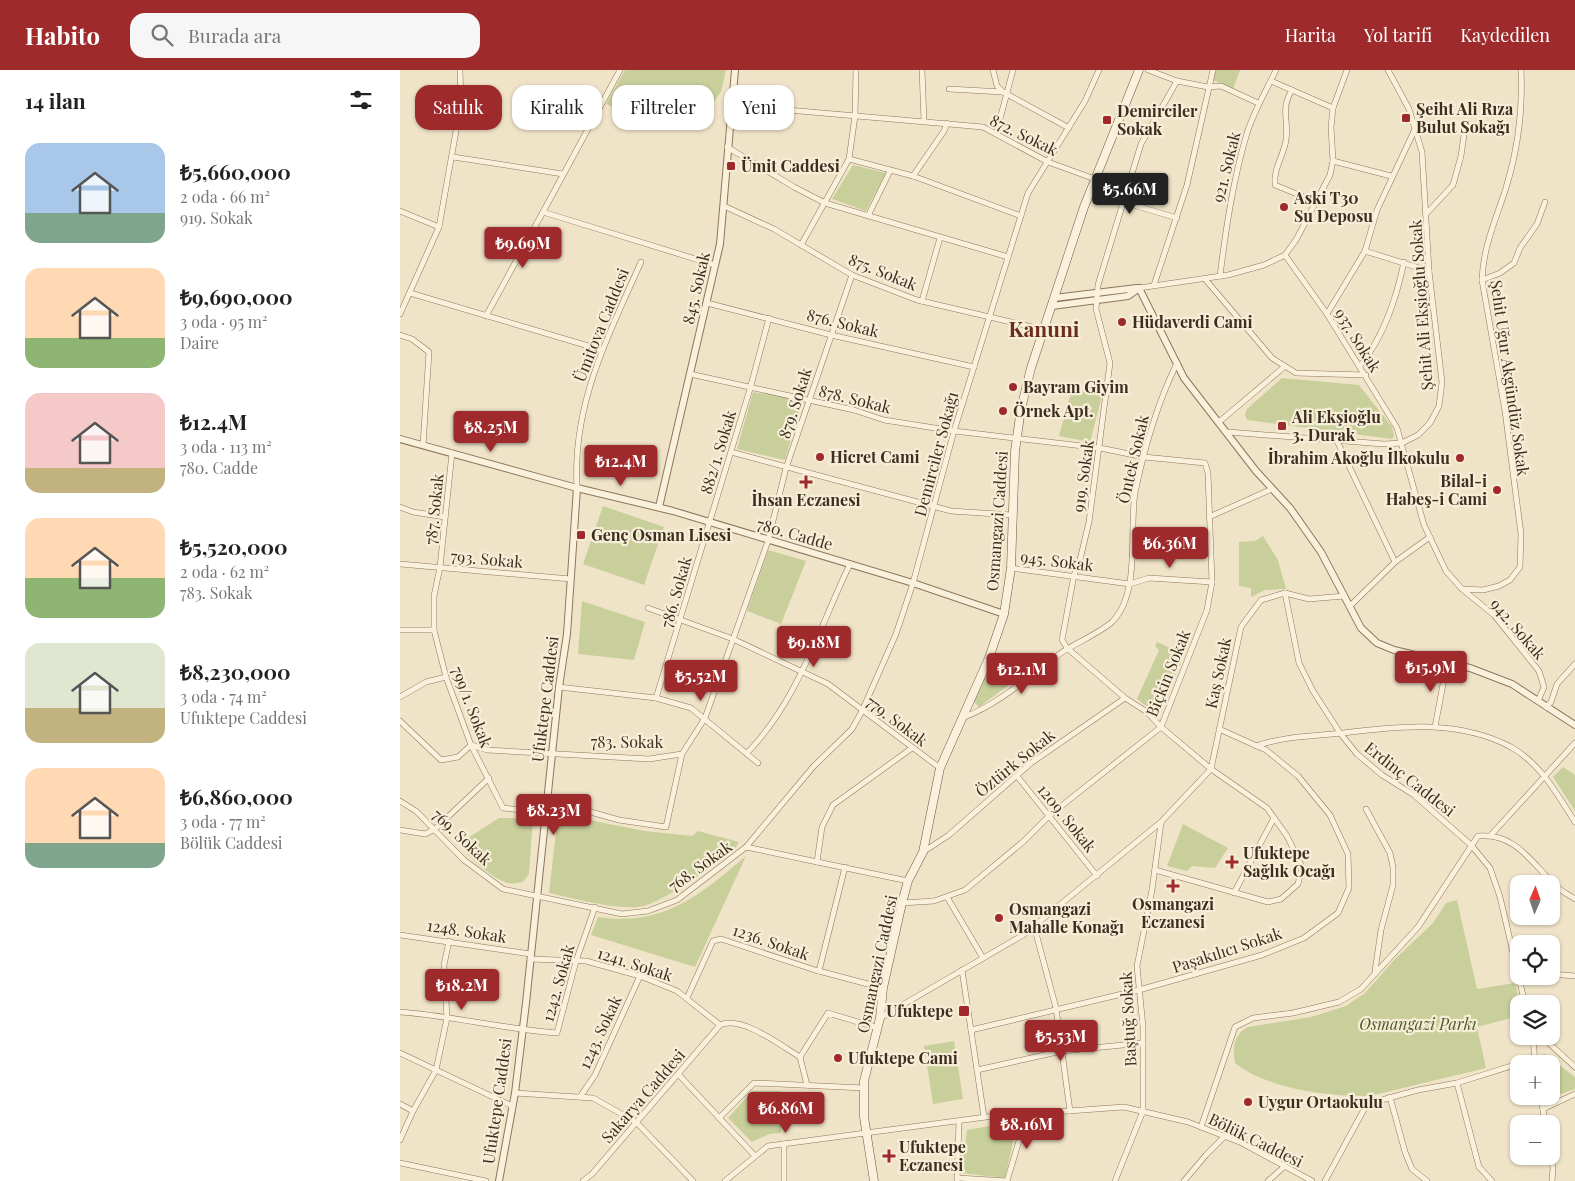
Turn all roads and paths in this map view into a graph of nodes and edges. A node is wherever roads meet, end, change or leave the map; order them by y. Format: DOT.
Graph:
graph roads {
  1 [pos="460,70"];
  2 [pos="620,70"];
  3 [pos="735,70"];
  4 [pos="856,70"];
  5 [pos="922,70"];
  6 [pos="993,70"];
  7 [pos="1013,70"];
  8 [pos="1099,70"];
  9 [pos="1139,70"];
  10 [pos="1148,70"];
  11 [pos="1213,70"];
  12 [pos="1276,70"];
  13 [pos="1347,70"];
  14 [pos="1388,70"];
  15 [pos="1521,70"];
  16 [pos="1177,81"];
  17 [pos="1270,81"];
  18 [pos="733,85"];
  19 [pos="1208,87"];
  20 [pos="949,89"];
  21 [pos="1292,90"];
  22 [pos="1004,93"];
  23 [pos="1258,103"];
  24 [pos="1333,108"];
  25 [pos="794,111"];
  26 [pos="855,116"];
  27 [pos="924,121"];
  28 [pos="947,123"];
  29 [pos="1069,128"];
  30 [pos="1465,128"];
  31 [pos="1415,129"];
  32 [pos="729,130"];
  33 [pos="996,134"];
  34 [pos="728,147"];
  35 [pos="453,157"];
  36 [pos="849,159"];
  37 [pos="1332,161"];
  38 [pos="1048,162"];
  39 [pos="890,171"];
  40 [pos="563,174"];
  41 [pos="913,176"];
  42 [pos="1391,176"];
  43 [pos="1095,179"];
  44 [pos="1090,192"];
  45 [pos="825,202"];
  46 [pos="1316,202"];
  47 [pos="1545,202"];
  48 [pos="1124,203"];
  49 [pos="724,206"];
  50 [pos="400,211"];
  51 [pos="543,212"];
  52 [pos="1426,214"];
  53 [pos="868,216"];
  54 [pos="1021,216"];
  55 [pos="1177,218"];
  56 [pos="439,227"];
  57 [pos="940,238"];
  58 [pos="801,245"];
  59 [pos="1365,251"];
  60 [pos="1285,254"];
  61 [pos="1008,257"];
  62 [pos="641,262"];
  63 [pos="1404,262"];
  64 [pos="716,265"];
  65 [pos="1429,271"];
  66 [pos="852,275"];
  67 [pos="1220,276"];
  68 [pos="1205,279"];
  69 [pos="1482,280"];
  70 [pos="1154,285"];
  71 [pos="1139,288"];
  72 [pos="410,293"];
  73 [pos="1096,297"];
  74 [pos="922,301"];
  75 [pos="1053,302"];
  76 [pos="707,303"];
  77 [pos="400,314"];
  78 [pos="1327,314"];
  79 [pos="486,316"];
  80 [pos="990,317"];
  81 [pos="769,318"];
  82 [pos="1045,330"];
  83 [pos="400,335"];
  84 [pos="831,335"];
  85 [pos="602,350"];
  86 [pos="1176,363"];
  87 [pos="974,366"];
  88 [pos="1360,366"];
  89 [pos="1284,367"];
  90 [pos="690,374"];
  91 [pos="1366,375"];
  92 [pos="750,388"];
  93 [pos="808,400"];
  94 [pos="1219,422"];
  95 [pos="954,431"];
  96 [pos="1228,432"];
  97 [pos="1017,437"];
  98 [pos="400,439"];
  99 [pos="1337,441"];
  100 [pos="1402,443"];
  101 [pos="423,445"];
  102 [pos="1100,448"];
  103 [pos="731,452"];
  104 [pos="452,453"];
  105 [pos="1144,457"];
  106 [pos="786,468"];
  107 [pos="577,488"];
  108 [pos="1272,489"];
  109 [pos="935,505"];
  110 [pos="400,507"];
  111 [pos="659,507"];
  112 [pos="1012,515"];
  113 [pos="1209,516"];
  114 [pos="445,517"];
  115 [pos="709,522"];
  116 [pos="1430,537"];
  117 [pos="768,540"];
  118 [pos="1395,562"];
  119 [pos="400,564"];
  120 [pos="850,564"];
  121 [pos="440,567"];
  122 [pos="1011,568"];
  123 [pos="1074,575"];
  124 [pos="571,579"];
  125 [pos="1212,582"];
  126 [pos="914,583"];
  127 [pos="1130,584"];
  128 [pos="1462,589"];
  129 [pos="1284,592"];
  130 [pos="1344,596"];
  131 [pos="1350,606"];
  132 [pos="648,608"];
  133 [pos="1004,614"];
  134 [pos="682,618"];
  135 [pos="400,630"];
  136 [pos="434,630"];
  137 [pos="733,639"];
  138 [pos="1067,648"];
  139 [pos="1447,662"];
  140 [pos="1575,664"];
  141 [pos="802,671"];
  142 [pos="446,677"];
  143 [pos="559,687"];
  144 [pos="400,697"];
  145 [pos="656,698"];
  146 [pos="1125,698"];
  147 [pos="1538,701"];
  148 [pos="1546,707"];
  149 [pos="862,711"];
  150 [pos="705,718"];
  151 [pos="962,718"];
  152 [pos="400,720"];
  153 [pos="1575,725"];
  154 [pos="1161,727"];
  155 [pos="1435,727"];
  156 [pos="1219,730"];
  157 [pos="1340,733"];
  158 [pos="1575,743"];
  159 [pos="471,745"];
  160 [pos="1256,746"];
  161 [pos="912,748"];
  162 [pos="552,752"];
  163 [pos="747,753"];
  164 [pos="682,754"];
  165 [pos="758,763"];
  166 [pos="940,768"];
  167 [pos="1211,769"];
  168 [pos="1017,776"];
  169 [pos="1546,776"];
  170 [pos="489,778"];
  171 [pos="400,801"];
  172 [pos="1366,809"];
  173 [pos="546,810"];
  174 [pos="1050,815"];
  175 [pos="1274,818"];
  176 [pos="1161,822"];
  177 [pos="1575,822"];
  178 [pos="400,830"];
  179 [pos="435,830"];
  180 [pos="1491,835"];
  181 [pos="1472,845"];
  182 [pos="746,847"];
  183 [pos="923,852"];
  184 [pos="817,862"];
  185 [pos="845,867"];
  186 [pos="1155,870"];
  187 [pos="1097,876"];
  188 [pos="908,881"];
  189 [pos="1234,893"];
  190 [pos="536,895"];
  191 [pos="947,897"];
  192 [pos="1575,900"];
  193 [pos="902,903"];
  194 [pos="595,907"];
  195 [pos="1034,926"];
  196 [pos="400,935"];
  197 [pos="449,940"];
  198 [pos="1510,942"];
  199 [pos="531,957"];
  200 [pos="983,958"];
  201 [pos="576,961"];
  202 [pos="962,970"];
  203 [pos="819,971"];
  204 [pos="1375,972"];
  205 [pos="1560,975"];
  206 [pos="640,976"];
  207 [pos="1575,976"];
  208 [pos="883,988"];
  209 [pos="1139,990"];
  210 [pos="687,998"];
  211 [pos="1056,1008"];
  212 [pos="400,1012"];
  213 [pos="447,1018"];
  214 [pos="880,1018"];
  215 [pos="720,1025"];
  216 [pos="878,1028"];
  217 [pos="521,1030"];
  218 [pos="971,1030"];
  219 [pos="1143,1043"];
  220 [pos="1551,1045"];
  221 [pos="1062,1051"];
  222 [pos="400,1053"];
  223 [pos="800,1057"];
  224 [pos="1575,1067"];
  225 [pos="1510,1068"];
  226 [pos="436,1070"];
  227 [pos="977,1070"];
  228 [pos="678,1074"];
  229 [pos="1457,1083"];
  230 [pos="807,1085"];
  231 [pos="864,1088"];
  232 [pos="514,1093"];
  233 [pos="1575,1094"];
  234 [pos="580,1097"];
  235 [pos="1390,1097"];
  236 [pos="400,1104"];
  237 [pos="1542,1105"];
  238 [pos="512,1106"];
  239 [pos="1543,1109"];
  240 [pos="412,1111"];
  241 [pos="1070,1111"];
  242 [pos="1144,1111"];
  243 [pos="1027,1114"];
  244 [pos="1544,1115"];
  245 [pos="984,1117"];
  246 [pos="719,1118"];
  247 [pos="959,1121"];
  248 [pos="636,1122"];
  249 [pos="1201,1127"];
  250 [pos="866,1133"];
  251 [pos="1225,1136"];
  252 [pos="400,1140"];
  253 [pos="784,1144"];
  254 [pos="755,1156"];
  255 [pos="400,1163"];
  256 [pos="1552,1165"];
  257 [pos="1285,1166"];
  258 [pos="958,1180"];
  259 [pos="486,1181"];
  260 [pos="499,1181"];
  261 [pos="583,1181"];
  262 [pos="693,1181"];
  263 [pos="725,1181"];
  264 [pos="784,1181"];
  265 [pos="874,1181"];
  266 [pos="1007,1181"];
  267 [pos="1115,1181"];
  268 [pos="1184,1181"];
  269 [pos="1268,1181"];
  270 [pos="1312,1181"];
  271 [pos="1325,1181"];
  272 [pos="1427,1181"];
  273 [pos="1492,1181"];
  274 [pos="1552,1181"];
  1 -- 35 [label="street"];
  2 -- 40 [label="street"];
  3 -- 18 [label="street, 845. Sokak"];
  4 -- 26 [label="street"];
  5 -- 27 [label="street"];
  6 -- 22 [label="street"];
  7 -- 22 [label="street"];
  8 -- 29 [label="street, Demirciler Sokağı"];
  9 -- 43 [label="main road, Osmangazi Caddesi"];
  10 -- 16 [label="street"];
  11 -- 19 [label="street"];
  12 -- 17 [label="street, 921. Sokak"];
  13 -- 24 [label="street"];
  14 -- 31 [label="street, Şehit Ali Ekşioğlu Sokak"];
  15 -- 69 [label="street, Şehit Uğur Akgündüz Sokak"];
  16 -- 19 [label="street"];
  16 -- 48 [label="street"];
  17 -- 21 [label="street"];
  17 -- 23 [label="street, 921. Sokak"];
  19 -- 23 [label="street"];
  19 -- 55 [label="street"];
  20 -- 22 [label="street"];
  21 -- 24 [label="street"];
  21 -- 46 [label="street"];
  22 -- 29 [label="street"];
  22 -- 33 [label="street"];
  23 -- 67 [label="street, 921. Sokak"];
  24 -- 37 [label="street"];
  25 -- 26 [label="street, 872. Sokak"];
  26 -- 27 [label="street, 872. Sokak"];
  26 -- 36 [label="street"];
  27 -- 28 [label="street, 872. Sokak"];
  28 -- 33 [label="street, 872. Sokak"];
  28 -- 41 [label="street"];
  29 -- 38 [label="street, Demirciler Sokağı"];
  30 -- 52 [label="street"];
  31 -- 42 [label="street"];
  31 -- 52 [label="street, Şehit Ali Ekşioğlu Sokak"];
  32 -- 34 [label="street, 845. Sokak"];
  33 -- 38 [label="street, 872. Sokak"];
  34 -- 45 [label="street"];
  34 -- 49 [label="street, 845. Sokak"];
  35 -- 40 [label="street"];
  35 -- 56 [label="street"];
  36 -- 39 [label="street"];
  36 -- 45 [label="street"];
  37 -- 42 [label="street"];
  37 -- 46 [label="street"];
  38 -- 43 [label="street, 872. Sokak"];
  38 -- 54 [label="street, Demirciler Sokağı"];
  39 -- 41 [label="street"];
  39 -- 53 [label="street"];
  40 -- 51 [label="street"];
  41 -- 54 [label="street"];
  42 -- 59 [label="street"];
  43 -- 44 [label="main road, Osmangazi Caddesi"];
  44 -- 48 [label="street"];
  44 -- 75 [label="main road, Osmangazi Caddesi"];
  45 -- 53 [label="street"];
  45 -- 58 [label="street"];
  46 -- 60 [label="street"];
  47 -- 69 [label="street"];
  48 -- 55 [label="street"];
  48 -- 73 [label="street"];
  49 -- 58 [label="street, 875. Sokak"];
  49 -- 64 [label="street, 845. Sokak"];
  50 -- 56 [label="street"];
  51 -- 64 [label="street"];
  51 -- 79 [label="street"];
  52 -- 65 [label="street, Şehit Ali Ekşioğlu Sokak"];
  53 -- 57 [label="street"];
  54 -- 61 [label="street, Demirciler Sokağı"];
  55 -- 70 [label="street"];
  56 -- 72 [label="street"];
  57 -- 61 [label="street"];
  57 -- 74 [label="street"];
  58 -- 66 [label="street, 875. Sokak"];
  59 -- 63 [label="street"];
  59 -- 78 [label="street"];
  60 -- 67 [label="street"];
  60 -- 78 [label="street, 937. Sokak"];
  61 -- 80 [label="street, Demirciler Sokağı"];
  62 -- 85 [label="street, Ümitova Caddesi"];
  63 -- 65 [label="street"];
  63 -- 88 [label="street"];
  64 -- 76 [label="street, 845. Sokak"];
  65 -- 100 [label="street, Şehit Ali Ekşioğlu Sokak"];
  66 -- 74 [label="street, 875. Sokak"];
  66 -- 84 [label="street, 879. Sokak"];
  67 -- 68 [label="street"];
  68 -- 70 [label="street"];
  68 -- 89 [label="street"];
  69 -- 128 [label="street, Şehit Uğur Akgündüz Sokak"];
  70 -- 71 [label="street"];
  71 -- 73 [label="street"];
  71 -- 86 [label="street"];
  72 -- 77 [label="street"];
  72 -- 79 [label="street"];
  73 -- 75 [label="street"];
  73 -- 102 [label="street, 919. Sokak"];
  74 -- 80 [label="street, 875. Sokak"];
  75 -- 82 [label="main road, Osmangazi Caddesi"];
  76 -- 81 [label="street, 876. Sokak"];
  76 -- 90 [label="street, 845. Sokak"];
  78 -- 88 [label="street, 937. Sokak"];
  79 -- 85 [label="street"];
  80 -- 82 [label="street, 875. Sokak"];
  80 -- 87 [label="street, Demirciler Sokağı"];
  81 -- 84 [label="street, 876. Sokak"];
  81 -- 92 [label="street, 882/1. Sokak"];
  82 -- 97 [label="main road, Osmangazi Caddesi"];
  83 -- 101 [label="street"];
  84 -- 87 [label="street, 876. Sokak"];
  84 -- 93 [label="street, 879. Sokak"];
  85 -- 107 [label="street, Ümitova Caddesi"];
  86 -- 94 [label="street"];
  86 -- 105 [label="street, Öntek Sokak"];
  87 -- 95 [label="street, Demirciler Sokağı"];
  88 -- 91 [label="street, 937. Sokak"];
  89 -- 91 [label="street"];
  89 -- 94 [label="street"];
  90 -- 92 [label="street, 878. Sokak"];
  90 -- 111 [label="street, 845. Sokak"];
  91 -- 100 [label="street, 937. Sokak"];
  92 -- 93 [label="street, 878. Sokak"];
  92 -- 103 [label="street, 882/1. Sokak"];
  93 -- 95 [label="street, 878. Sokak"];
  93 -- 106 [label="street, 879. Sokak"];
  94 -- 96 [label="street"];
  95 -- 97 [label="street, 878. Sokak"];
  95 -- 109 [label="street, Demirciler Sokağı"];
  96 -- 99 [label="street"];
  96 -- 108 [label="street"];
  97 -- 102 [label="street, 878. Sokak"];
  97 -- 112 [label="main road, Osmangazi Caddesi"];
  98 -- 101 [label="street, 780. Cadde"];
  99 -- 100 [label="street"];
  99 -- 118 [label="street"];
  100 -- 116 [label="street, 942. Sokak"];
  101 -- 104 [label="street, 780. Cadde"];
  102 -- 105 [label="street, 878. Sokak"];
  102 -- 123 [label="street, 919. Sokak"];
  103 -- 106 [label="street"];
  103 -- 115 [label="street, 882/1. Sokak"];
  104 -- 107 [label="street, 780. Cadde"];
  104 -- 114 [label="street, 787. Sokak"];
  105 -- 113 [label="street, Biçkin Sokak"];
  105 -- 127 [label="street, Öntek Sokak"];
  106 -- 109 [label="street"];
  106 -- 117 [label="street, 879. Sokak"];
  107 -- 111 [label="street, 780. Cadde"];
  107 -- 124 [label="street, Ufuktepe Caddesi"];
  108 -- 113 [label="street"];
  108 -- 130 [label="street"];
  109 -- 112 [label="street"];
  109 -- 126 [label="street, Demirciler Sokağı"];
  110 -- 114 [label="street"];
  111 -- 115 [label="street, 780. Cadde"];
  112 -- 122 [label="main road, Osmangazi Caddesi"];
  113 -- 125 [label="street, Biçkin Sokak"];
  114 -- 121 [label="street, 787. Sokak"];
  115 -- 117 [label="street, 780. Cadde"];
  115 -- 134 [label="street, 786. Sokak"];
  116 -- 118 [label="street"];
  116 -- 128 [label="street, 942. Sokak"];
  117 -- 120 [label="street, 780. Cadde"];
  117 -- 137 [label="street, 783. Sokak"];
  118 -- 131 [label="street"];
  119 -- 121 [label="street, 793. Sokak"];
  120 -- 126 [label="street, 780. Cadde"];
  120 -- 141 [label="street"];
  121 -- 124 [label="street, 793. Sokak"];
  121 -- 136 [label="street, 799/1. Sokak"];
  122 -- 123 [label="street, 945. Sokak"];
  122 -- 133 [label="main road, Osmangazi Caddesi"];
  123 -- 127 [label="street, 945. Sokak"];
  123 -- 138 [label="street, 919. Sokak"];
  124 -- 143 [label="street, Ufuktepe Caddesi"];
  125 -- 127 [label="street"];
  125 -- 154 [label="street, Biçkin Sokak"];
  126 -- 133 [label="street, 780. Cadde"];
  126 -- 149 [label="street, Demirciler Sokağı"];
  127 -- 138 [label="street, Öntek Sokak"];
  128 -- 147 [label="street, 942. Sokak"];
  129 -- 130 [label="street"];
  129 -- 156 [label="street, Kaş Sokak"];
  129 -- 157 [label="street, Erdinç Caddesi"];
  130 -- 131 [label="street"];
  131 -- 139 [label="street"];
  132 -- 134 [label="street, 779. Sokak"];
  133 -- 151 [label="main road, Osmangazi Caddesi"];
  134 -- 137 [label="street, 779. Sokak"];
  134 -- 145 [label="street, 786. Sokak"];
  135 -- 136 [label="street"];
  136 -- 142 [label="street, 799/1. Sokak"];
  137 -- 141 [label="street, 779. Sokak"];
  137 -- 150 [label="street, 783. Sokak"];
  138 -- 146 [label="street"];
  138 -- 151 [label="street, Öntek Sokak"];
  139 -- 147 [label="street"];
  139 -- 155 [label="street"];
  140 -- 148 [label="street"];
  141 -- 149 [label="street, 779. Sokak"];
  141 -- 163 [label="street"];
  142 -- 144 [label="street"];
  142 -- 159 [label="street, 799/1. Sokak"];
  143 -- 145 [label="street"];
  143 -- 162 [label="street, Ufuktepe Caddesi"];
  145 -- 150 [label="street"];
  146 -- 154 [label="street"];
  146 -- 168 [label="street, Öztürk Sokak"];
  147 -- 148 [label="street"];
  148 -- 153 [label="street"];
  149 -- 161 [label="street, 779. Sokak"];
  149 -- 182 [label="street, Demirciler Sokağı"];
  150 -- 163 [label="street"];
  150 -- 164 [label="street, 783. Sokak"];
  151 -- 166 [label="main road, Osmangazi Caddesi"];
  152 -- 159 [label="street"];
  154 -- 167 [label="street"];
  154 -- 174 [label="street, Biçkin Sokak"];
  155 -- 157 [label="street"];
  155 -- 169 [label="street"];
  156 -- 160 [label="street, Paşakılıcı Sokak"];
  156 -- 167 [label="street, Kaş Sokak"];
  157 -- 160 [label="street"];
  157 -- 181 [label="street, Erdinç Caddesi"];
  158 -- 169 [label="street"];
  159 -- 162 [label="street, 783. Sokak"];
  159 -- 170 [label="street, 799/1. Sokak"];
  160 -- 209 [label="street, Paşakılıcı Sokak"];
  161 -- 166 [label="street, 779. Sokak"];
  161 -- 184 [label="street"];
  162 -- 164 [label="street, 783. Sokak"];
  162 -- 173 [label="street, Ufuktepe Caddesi"];
  163 -- 165 [label="street"];
  164 -- 173 [label="street"];
  166 -- 183 [label="main road, Osmangazi Caddesi"];
  167 -- 175 [label="street"];
  167 -- 176 [label="street"];
  168 -- 174 [label="street, 1209. Sokak"];
  168 -- 183 [label="street, Öztürk Sokak"];
  169 -- 177 [label="street"];
  169 -- 180 [label="street"];
  170 -- 173 [label="street, 799/1. Sokak"];
  170 -- 179 [label="street"];
  171 -- 179 [label="street, 769. Sokak"];
  172 -- 204 [label="street"];
  173 -- 190 [label="street, Ufuktepe Caddesi"];
  174 -- 187 [label="street, 1209. Sokak"];
  174 -- 191 [label="street, Biçkin Sokak"];
  175 -- 189 [label="street"];
  175 -- 189 [label="street"];
  176 -- 186 [label="street, Baştuğ Sokak"];
  176 -- 187 [label="street"];
  178 -- 179 [label="street"];
  179 -- 190 [label="street, 769. Sokak"];
  180 -- 181 [label="street"];
  180 -- 192 [label="street"];
  181 -- 198 [label="street, Erdinç Caddesi"];
  181 -- 204 [label="street"];
  182 -- 184 [label="street, 768. Sokak"];
  182 -- 194 [label="street, 768. Sokak"];
  183 -- 188 [label="main road, Osmangazi Caddesi"];
  184 -- 185 [label="street, 768. Sokak"];
  185 -- 188 [label="street, 768. Sokak"];
  185 -- 203 [label="street"];
  186 -- 189 [label="street"];
  186 -- 209 [label="street, Baştuğ Sokak"];
  187 -- 195 [label="street"];
  188 -- 193 [label="main road, Osmangazi Caddesi"];
  190 -- 194 [label="street, 768. Sokak"];
  190 -- 199 [label="street, Ufuktepe Caddesi"];
  191 -- 193 [label="street, Biçkin Sokak"];
  191 -- 200 [label="street"];
  193 -- 208 [label="main road, Osmangazi Caddesi"];
  194 -- 201 [label="street, 1242. Sokak"];
  195 -- 200 [label="street"];
  195 -- 211 [label="street"];
  196 -- 197 [label="street, 1248. Sokak"];
  197 -- 199 [label="street, 1248. Sokak"];
  197 -- 213 [label="street"];
  199 -- 201 [label="street, 1241. Sokak"];
  199 -- 217 [label="street, Ufuktepe Caddesi"];
  200 -- 202 [label="street"];
  201 -- 206 [label="street, 1241. Sokak"];
  201 -- 217 [label="street, 1242. Sokak"];
  202 -- 214 [label="street"];
  202 -- 218 [label="street"];
  203 -- 208 [label="street, 1236. Sokak"];
  203 -- 210 [label="street, 1236. Sokak"];
  204 -- 249 [label="street"];
  205 -- 207 [label="street"];
  206 -- 210 [label="street, 1241. Sokak"];
  206 -- 234 [label="street, 1243. Sokak"];
  208 -- 214 [label="main road, Osmangazi Caddesi"];
  209 -- 211 [label="street, Paşakılıcı Sokak"];
  209 -- 219 [label="street, Baştuğ Sokak"];
  210 -- 215 [label="street, 1241. Sokak"];
  211 -- 218 [label="street, Paşakılıcı Sokak"];
  211 -- 221 [label="street"];
  212 -- 213 [label="street"];
  213 -- 217 [label="street"];
  213 -- 226 [label="street"];
  214 -- 216 [label="main road, Osmangazi Caddesi"];
  215 -- 223 [label="street"];
  215 -- 228 [label="street, Sakarya Caddesi"];
  216 -- 223 [label="street"];
  216 -- 231 [label="main road, Osmangazi Caddesi"];
  217 -- 232 [label="street, Ufuktepe Caddesi"];
  218 -- 227 [label="street"];
  219 -- 221 [label="street"];
  219 -- 242 [label="street, Baştuğ Sokak"];
  220 -- 224 [label="street"];
  221 -- 227 [label="street"];
  221 -- 241 [label="street"];
  222 -- 226 [label="street"];
  223 -- 230 [label="street"];
  225 -- 229 [label="street"];
  226 -- 238 [label="street"];
  226 -- 240 [label="street"];
  227 -- 245 [label="street"];
  228 -- 246 [label="street"];
  228 -- 248 [label="street, Sakarya Caddesi"];
  229 -- 235 [label="street"];
  229 -- 273 [label="street"];
  230 -- 231 [label="street"];
  230 -- 246 [label="street"];
  231 -- 250 [label="main road, Osmangazi Caddesi"];
  232 -- 234 [label="street"];
  232 -- 238 [label="street, Ufuktepe Caddesi"];
  233 -- 239 [label="street"];
  234 -- 248 [label="street"];
  235 -- 271 [label="street"];
  235 -- 272 [label="street"];
  236 -- 240 [label="street"];
  237 -- 239 [label="street"];
  238 -- 260 [label="street, Ufuktepe Caddesi"];
  239 -- 244 [label="street"];
  240 -- 252 [label="street"];
  241 -- 242 [label="street, Bölük Caddesi"];
  241 -- 243 [label="street, Bölük Caddesi"];
  242 -- 249 [label="street, Bölük Caddesi"];
  242 -- 267 [label="street, Baştuğ Sokak"];
  243 -- 245 [label="street, Bölük Caddesi"];
  243 -- 266 [label="street"];
  245 -- 247 [label="street, Bölük Caddesi"];
  246 -- 254 [label="street"];
  247 -- 250 [label="street, Bölük Caddesi"];
  247 -- 258 [label="street"];
  248 -- 261 [label="street, Sakarya Caddesi"];
  248 -- 262 [label="street"];
  249 -- 251 [label="street, Bölük Caddesi"];
  250 -- 253 [label="street, Bölük Caddesi"];
  250 -- 265 [label="main road, Osmangazi Caddesi"];
  251 -- 257 [label="street, Bölük Caddesi"];
  251 -- 268 [label="street"];
  253 -- 254 [label="street, Bölük Caddesi"];
  253 -- 264 [label="street"];
  254 -- 263 [label="street, Bölük Caddesi"];
  255 -- 259 [label="street"];
  256 -- 274 [label="street"];
  257 -- 269 [label="street"];
  257 -- 270 [label="street, Bölük Caddesi"];
  258 -- 266 [label="street"];
}
